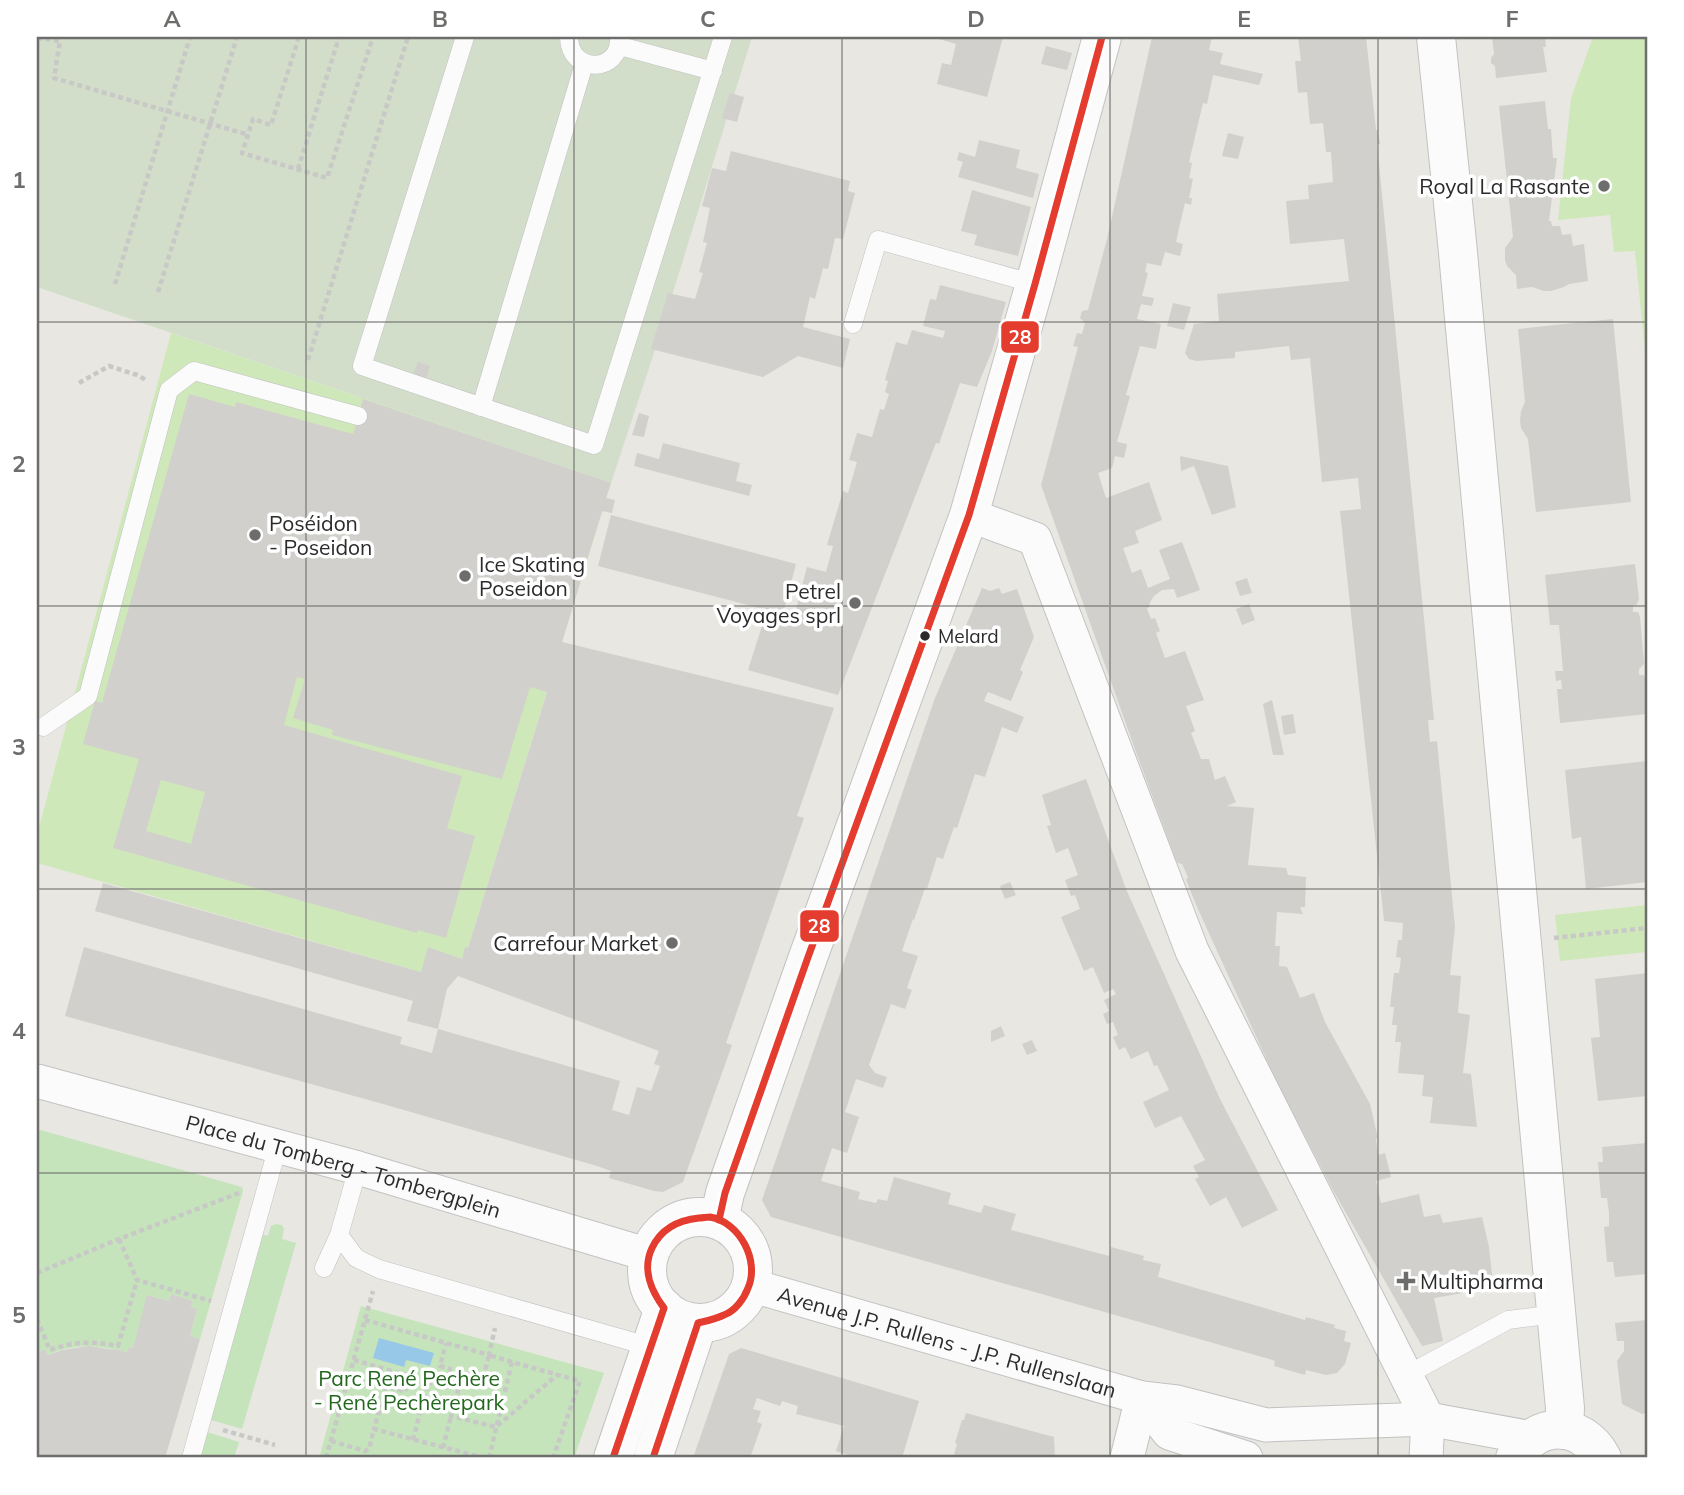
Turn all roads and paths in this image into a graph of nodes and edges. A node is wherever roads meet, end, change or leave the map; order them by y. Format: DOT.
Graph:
graph roads {
  1 [pos="190,37"];
  2 [pos="236,37"];
  3 [pos="299,37"];
  4 [pos="340,37"];
  5 [pos="373,37"];
  6 [pos="408,37"];
  7 [pos="465,37"];
  8 [pos="569,37"];
  9 [pos="723,37"];
  10 [pos="1102,37"];
  11 [pos="1436,37"];
  12 [pos="37,38"];
  13 [pos="620,42"];
  14 [pos="584,64"];
  15 [pos="713,71"];
  16 [pos="166,111"];
  17 [pos="209,124"];
  18 [pos="248,135"];
  19 [pos="298,169"];
  20 [pos="115,284"];
  21 [pos="1035,284"];
  22 [pos="158,292"];
  23 [pos="853,324"];
  24 [pos="308,360"];
  25 [pos="137,375"];
  26 [pos="79,383"];
  27 [pos="481,407"];
  28 [pos="358,416"];
  29 [pos="969,515"];
  30 [pos="43,727"];
  31 [pos="1647,928"];
  32 [pos="1522,937"];
  33 [pos="37,1081"];
  34 [pos="278,1146"];
  35 [pos="358,1168"];
  36 [pos="243,1191"];
  37 [pos="719,1220"];
  38 [pos="339,1236"];
  39 [pos="119,1239"];
  40 [pos="649,1255"];
  41 [pos="324,1268"];
  42 [pos="379,1269"];
  43 [pos="37,1273"];
  44 [pos="136,1280"];
  45 [pos="750,1285"];
  46 [pos="233,1307"];
  47 [pos="664,1308"];
  48 [pos="1556,1314"];
  49 [pos="37,1319"];
  50 [pos="365,1320"];
  51 [pos="698,1323"];
  52 [pos="446,1343"];
  53 [pos="490,1346"];
  54 [pos="650,1347"];
  55 [pos="489,1355"];
  56 [pos="354,1360"];
  57 [pos="512,1362"];
  58 [pos="558,1374"];
  59 [pos="1407,1375"];
  60 [pos="1142,1398"];
  61 [pos="1177,1402"];
  62 [pos="452,1416"];
  63 [pos="1428,1419"];
  64 [pos="496,1427"];
  65 [pos="374,1429"];
  66 [pos="222,1430"];
  67 [pos="413,1440"];
  68 [pos="331,1441"];
  69 [pos="1537,1442"];
  70 [pos="275,1445"];
  71 [pos="1164,1446"];
  72 [pos="443,1448"];
  73 [pos="191,1458"];
  74 [pos="326,1458"];
  75 [pos="487,1458"];
  76 [pos="553,1458"];
  77 [pos="613,1458"];
  78 [pos="653,1458"];
  79 [pos="1127,1458"];
  80 [pos="1246,1458"];
  81 [pos="1426,1458"];
  82 [pos="1602,1458"];
  1 -- 16 [label="path"];
  2 -- 17 [label="path"];
  3 -- 18 [label="path"];
  4 -- 19 [label="path"];
  5 -- 19 [label="path"];
  6 -- 24 [label="path"];
  7 -- 27 [label="lane"];
  8 -- 14 [label="lane"];
  9 -- 15 [label="lane"];
  10 -- 21 [label="street"];
  11 -- 32 [label="street"];
  12 -- 16 [label="path"];
  13 -- 14 [label="lane"];
  13 -- 15 [label="lane"];
  14 -- 27 [label="lane"];
  15 -- 27 [label="lane"];
  16 -- 17 [label="path"];
  16 -- 20 [label="path"];
  17 -- 18 [label="path"];
  17 -- 22 [label="path"];
  18 -- 19 [label="path"];
  21 -- 23 [label="lane"];
  21 -- 29 [label="street"];
  25 -- 26 [label="path"];
  28 -- 30 [label="lane"];
  29 -- 37 [label="street"];
  29 -- 59 [label="street"];
  31 -- 32 [label="path"];
  32 -- 48 [label="street"];
  33 -- 34 [label="street, Place du Tomberg - Tombergplein"];
  34 -- 35 [label="street, Place du Tomberg - Tombergplein"];
  34 -- 46 [label="lane"];
  35 -- 38 [label="lane"];
  35 -- 40 [label="street, Place du Tomberg - Tombergplein"];
  36 -- 39 [label="path"];
  37 -- 40 [label="street"];
  37 -- 45 [label="street"];
  38 -- 41 [label="lane"];
  38 -- 42 [label="lane"];
  39 -- 43 [label="path"];
  39 -- 44 [label="path"];
  40 -- 47 [label="street"];
  42 -- 50 [label="path"];
  42 -- 54 [label="lane"];
  44 -- 46 [label="path"];
  44 -- 49 [label="path"];
  45 -- 51 [label="street"];
  45 -- 60 [label="street, Avenue J.P. Rullens - J.P. Rullenslaan"];
  46 -- 73 [label="lane"];
  47 -- 51 [label="street"];
  47 -- 54 [label="street"];
  48 -- 59 [label="lane"];
  48 -- 69 [label="street"];
  50 -- 52 [label="path"];
  50 -- 56 [label="path"];
  51 -- 78 [label="street"];
  52 -- 55 [label="path"];
  52 -- 67 [label="path"];
  53 -- 55 [label="path"];
  54 -- 77 [label="street"];
  55 -- 57 [label="path"];
  55 -- 62 [label="path"];
  56 -- 65 [label="path"];
  56 -- 68 [label="path"];
  57 -- 58 [label="path"];
  57 -- 64 [label="path"];
  58 -- 64 [label="path"];
  58 -- 76 [label="path"];
  59 -- 63 [label="street"];
  60 -- 61 [label="street, Avenue J.P. Rullens - J.P. Rullenslaan"];
  60 -- 71 [label="street, Avenue J.P. Rullens - J.P. Rullenslaan"];
  60 -- 79 [label="street"];
  61 -- 63 [label="street, Avenue J.P. Rullens - J.P. Rullenslaan"];
  61 -- 71 [label="street"];
  62 -- 64 [label="path"];
  62 -- 72 [label="path"];
  63 -- 69 [label="street, Avenue J.P. Rullens - J.P. Rullenslaan"];
  63 -- 81 [label="street"];
  64 -- 75 [label="path"];
  65 -- 67 [label="path"];
  65 -- 68 [label="path"];
  66 -- 70 [label="path"];
  67 -- 72 [label="path"];
  68 -- 74 [label="path"];
  69 -- 82 [label="street"];
  71 -- 80 [label="street"];
  72 -- 75 [label="path"];
}
